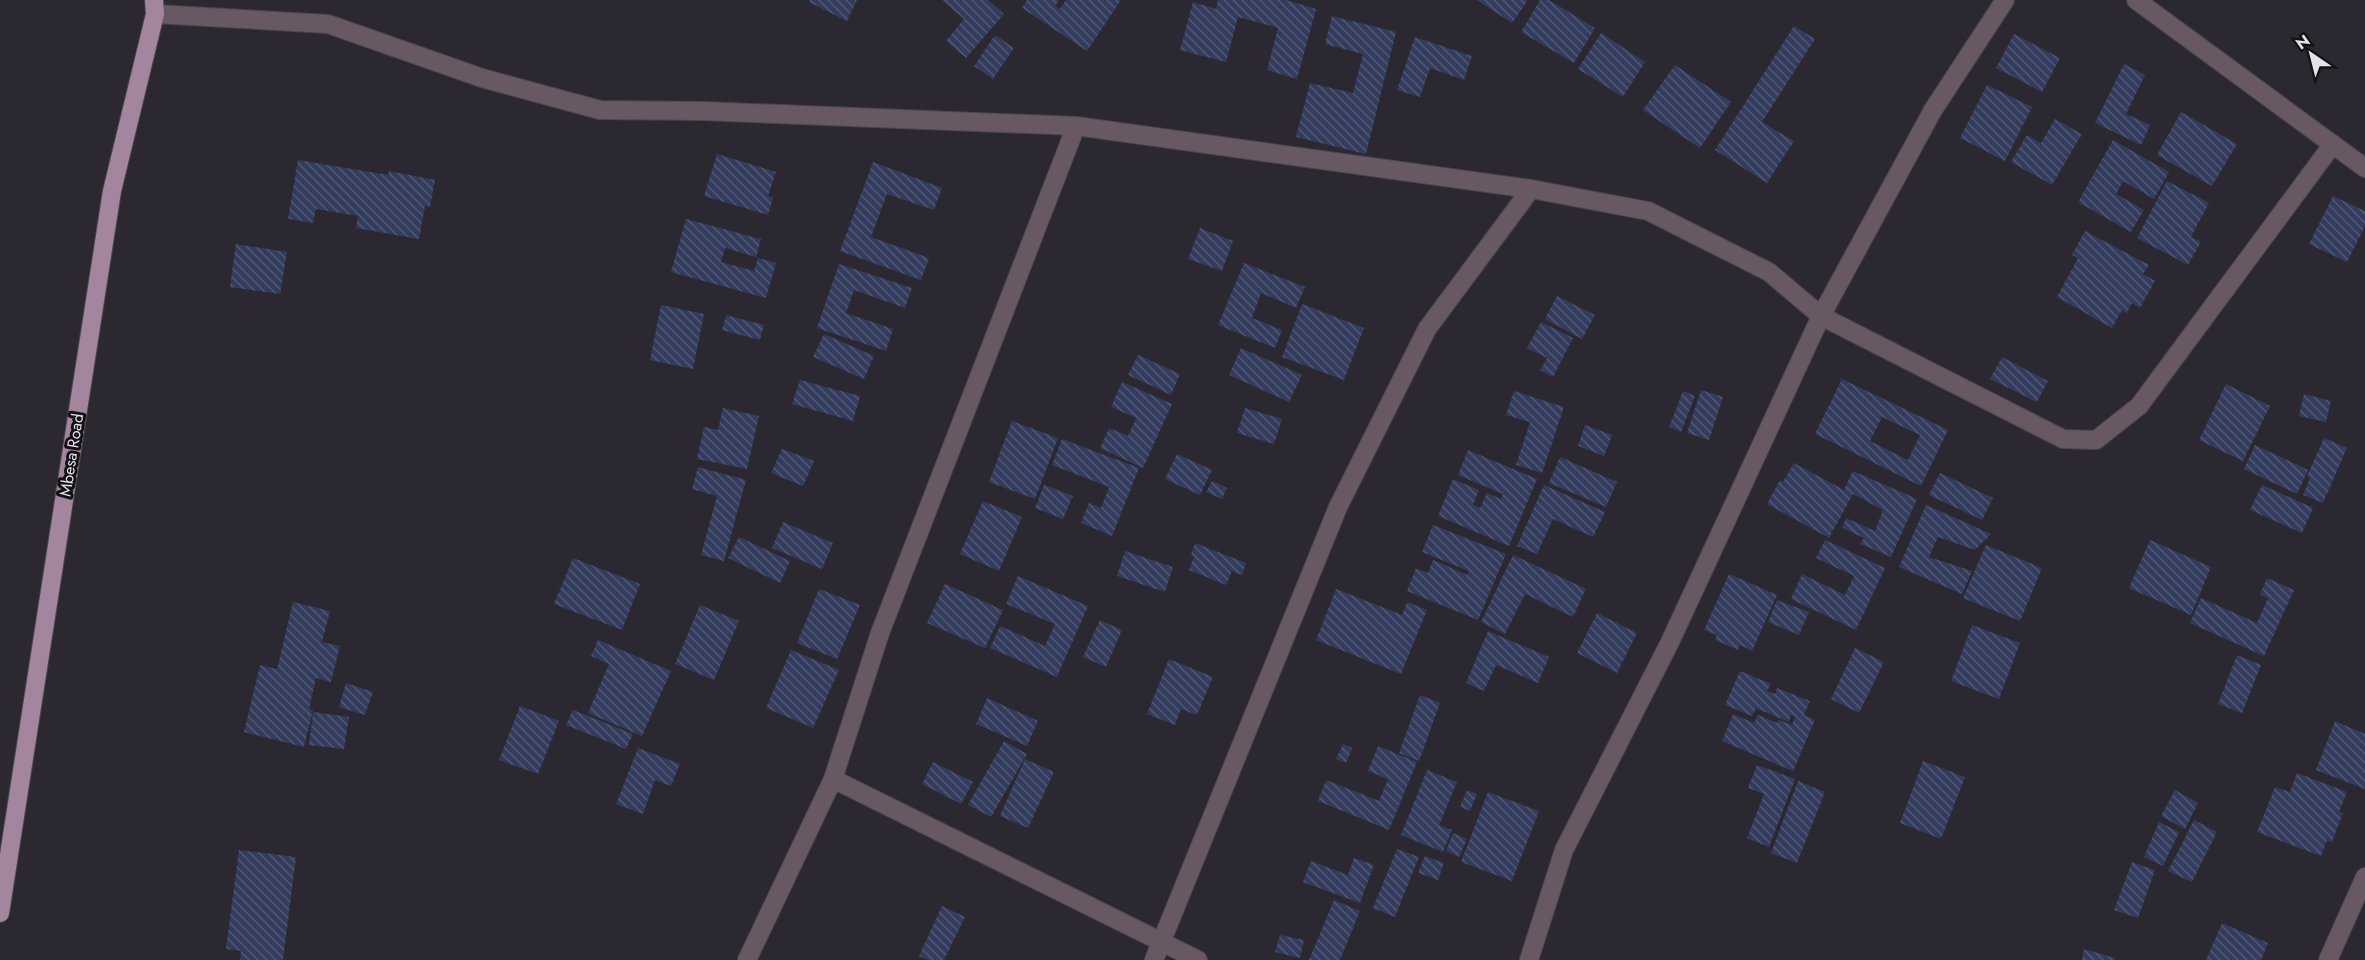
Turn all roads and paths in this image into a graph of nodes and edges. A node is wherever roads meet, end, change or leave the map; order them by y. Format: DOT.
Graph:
graph roads {
  1 [pos="2005,0"];
  2 [pos="2136,0"];
  3 [pos="155,7"];
  4 [pos="1076,126"];
  5 [pos="2333,144"];
  6 [pos="2365,168"];
  7 [pos="1531,189"];
  8 [pos="1821,316"];
  9 [pos="833,779"];
  10 [pos="2365,877"];
  11 [pos="0,913"];
  12 [pos="1162,942"];
  13 [pos="747,960"];
  14 [pos="1154,960"];
  15 [pos="1198,960"];
  16 [pos="1529,960"];
  17 [pos="2328,960"];
  1 -- 8 [label="street"];
  2 -- 5 [label="street"];
  3 -- 4 [label="street"];
  3 -- 11 [label="main road, Mbesa Road"];
  4 -- 7 [label="street"];
  4 -- 9 [label="street"];
  5 -- 6 [label="street"];
  5 -- 8 [label="street"];
  7 -- 8 [label="street"];
  7 -- 12 [label="street"];
  8 -- 16 [label="street"];
  9 -- 12 [label="street"];
  9 -- 13 [label="street"];
  10 -- 17 [label="street"];
  12 -- 14 [label="street"];
  12 -- 15 [label="street"];
}
